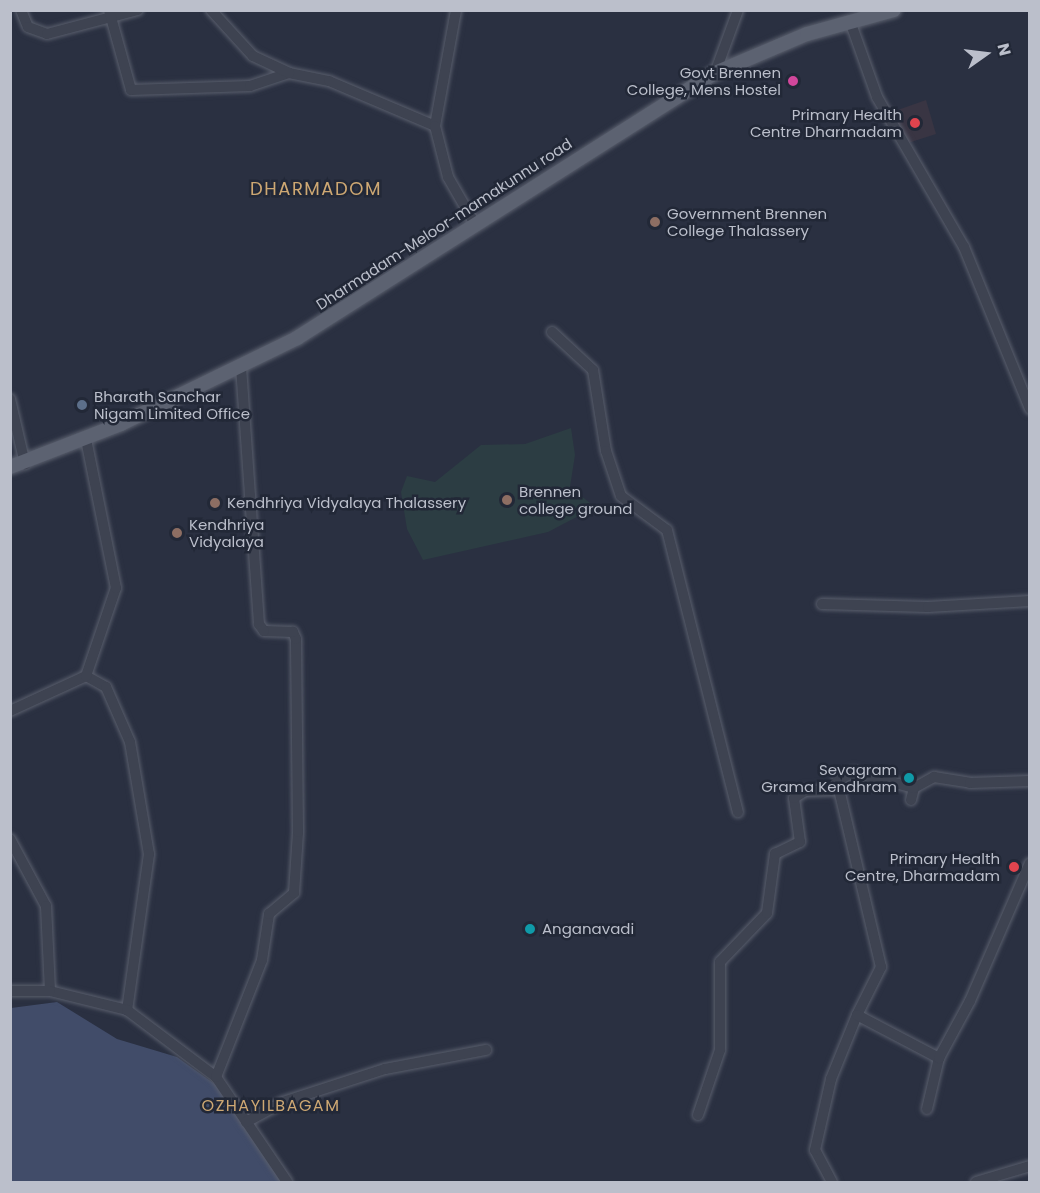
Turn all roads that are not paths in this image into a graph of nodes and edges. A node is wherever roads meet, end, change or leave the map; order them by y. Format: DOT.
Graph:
graph roads {
  1 [pos="21,10"];
  2 [pos="138,10"];
  3 [pos="212,10"];
  4 [pos="456,10"];
  5 [pos="738,10"];
  6 [pos="894,10"];
  7 [pos="111,14"];
  8 [pos="850,21"];
  9 [pos="289,73"];
  10 [pos="714,73"];
  11 [pos="435,126"];
  12 [pos="475,224"];
  13 [pos="552,332"];
  14 [pos="241,366"];
  15 [pos="10,399"];
  16 [pos="1029,409"];
  17 [pos="86,439"];
  18 [pos="25,464"];
  19 [pos="10,467"];
  20 [pos="1029,601"];
  21 [pos="822,604"];
  22 [pos="86,676"];
  23 [pos="10,711"];
  24 [pos="1029,781"];
  25 [pos="914,788"];
  26 [pos="838,790"];
  27 [pos="911,800"];
  28 [pos="738,812"];
  29 [pos="10,839"];
  30 [pos="1029,863"];
  31 [pos="10,991"];
  32 [pos="50,991"];
  33 [pos="127,1010"];
  34 [pos="857,1015"];
  35 [pos="486,1050"];
  36 [pos="939,1058"];
  37 [pos="216,1077"];
  38 [pos="927,1109"];
  39 [pos="698,1115"];
  40 [pos="246,1122"];
  41 [pos="1029,1166"];
  42 [pos="1000,1178"];
  43 [pos="287,1182"];
  44 [pos="832,1182"];
  45 [pos="976,1182"];
  1 -- 7 [label="street"];
  2 -- 7 [label="street"];
  3 -- 9 [label="street"];
  4 -- 11 [label="street"];
  5 -- 10 [label="street"];
  6 -- 8 [label="main road, Dharmadam-Meloor-mamakunnu road"];
  7 -- 9 [label="street"];
  8 -- 10 [label="main road, Dharmadam-Meloor-mamakunnu road"];
  8 -- 16 [label="street"];
  9 -- 11 [label="street"];
  10 -- 12 [label="main road, Dharmadam-Meloor-mamakunnu road"];
  11 -- 12 [label="street"];
  12 -- 14 [label="main road, Dharmadam-Meloor-mamakunnu road"];
  13 -- 28 [label="street"];
  14 -- 17 [label="main road, Dharmadam-Meloor-mamakunnu road"];
  14 -- 37 [label="street"];
  15 -- 18 [label="street"];
  17 -- 18 [label="main road, Dharmadam-Meloor-mamakunnu road"];
  17 -- 22 [label="street"];
  18 -- 19 [label="main road, Dharmadam-Meloor-mamakunnu road"];
  20 -- 21 [label="street"];
  22 -- 23 [label="street"];
  22 -- 33 [label="street"];
  24 -- 25 [label="street"];
  25 -- 26 [label="street"];
  25 -- 27 [label="street"];
  26 -- 34 [label="street"];
  26 -- 39 [label="street"];
  29 -- 32 [label="street"];
  30 -- 36 [label="street"];
  31 -- 32 [label="street"];
  32 -- 33 [label="street"];
  33 -- 37 [label="street"];
  34 -- 36 [label="street"];
  34 -- 44 [label="street"];
  35 -- 40 [label="street"];
  36 -- 38 [label="street"];
  37 -- 40 [label="street"];
  40 -- 43 [label="street"];
  41 -- 42 [label="street"];
  42 -- 45 [label="street"];
}
